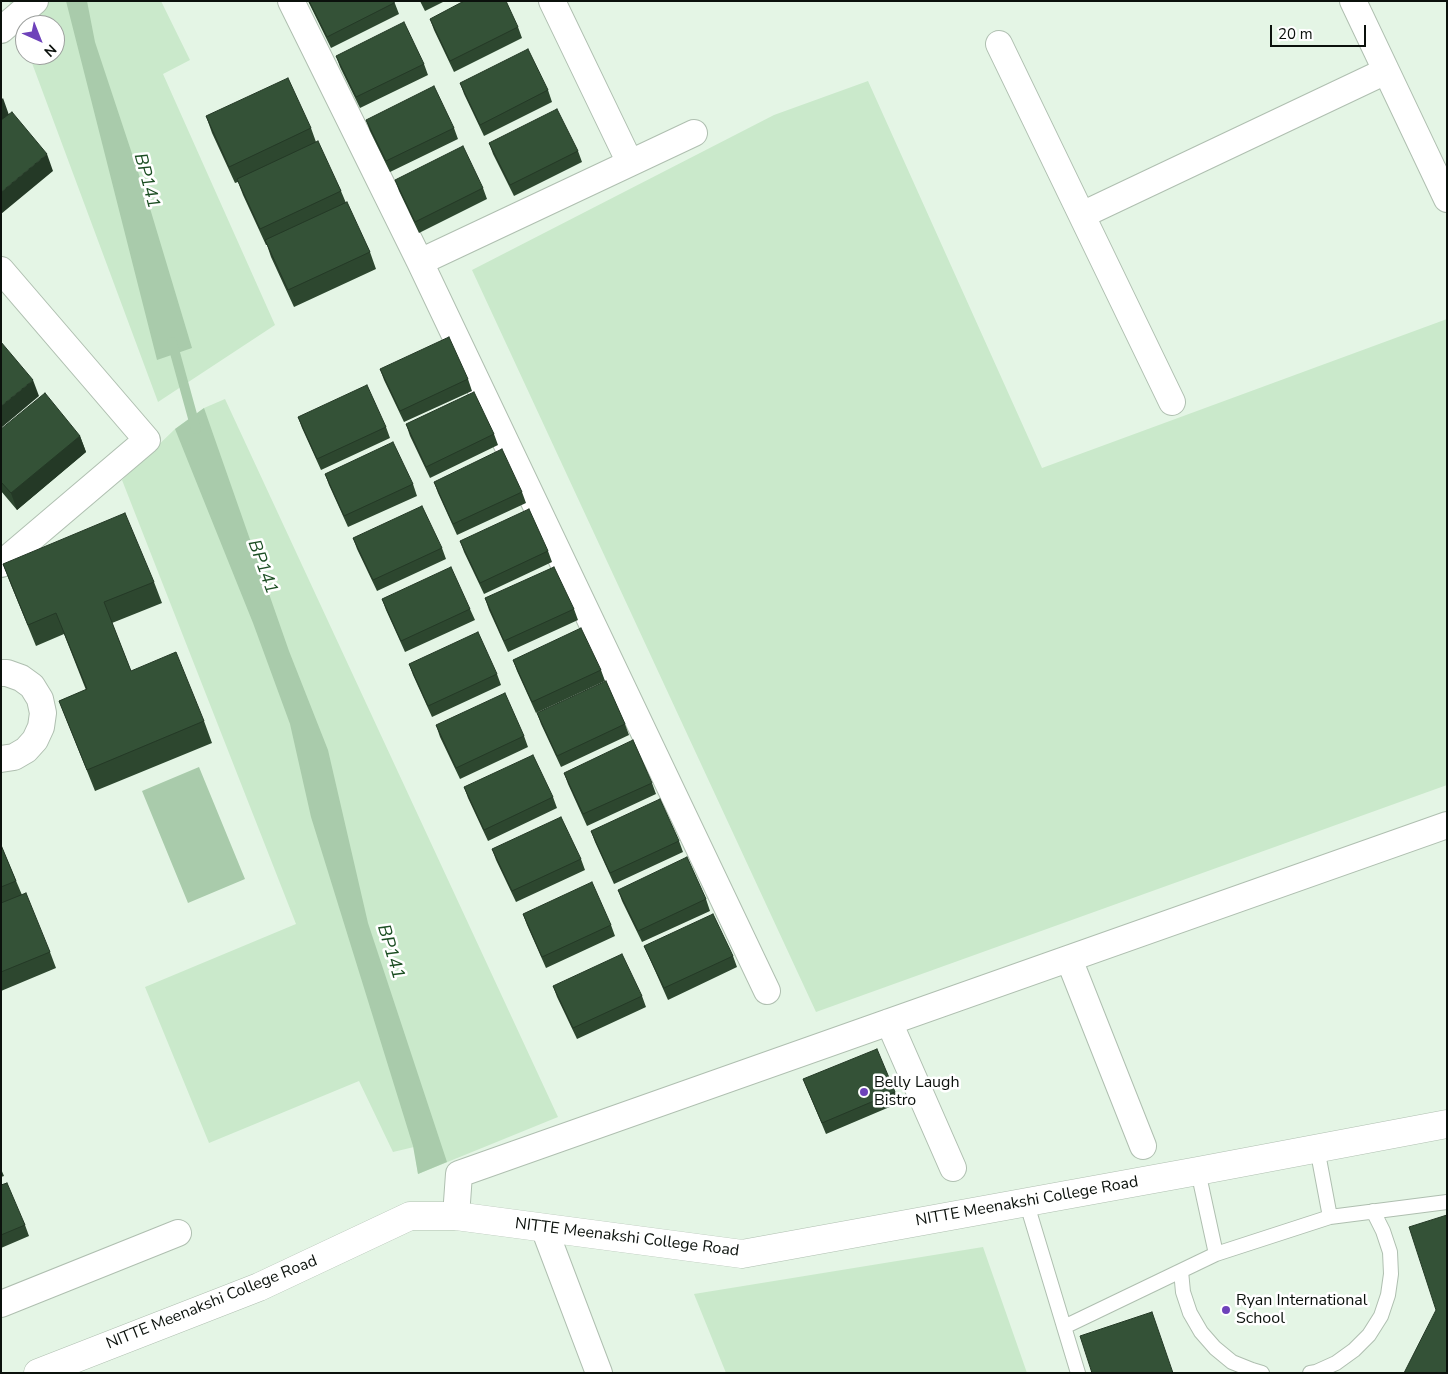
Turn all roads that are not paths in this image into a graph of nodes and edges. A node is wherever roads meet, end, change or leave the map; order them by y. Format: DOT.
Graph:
graph roads {
  1 [pos="35,1"];
  2 [pos="291,1"];
  3 [pos="552,1"];
  4 [pos="1353,1"];
  5 [pos="1,30"];
  6 [pos="1000,44"];
  7 [pos="1386,71"];
  8 [pos="694,133"];
  9 [pos="630,163"];
  10 [pos="1447,198"];
  11 [pos="1082,215"];
  12 [pos="420,262"];
  13 [pos="1,270"];
  14 [pos="1172,402"];
  15 [pos="1,564"];
  16 [pos="1,673"];
  17 [pos="1,759"];
  18 [pos="1447,825"];
  19 [pos="1069,959"];
  20 [pos="767,991"];
  21 [pos="889,1022"];
  22 [pos="1447,1124"];
  23 [pos="1143,1146"];
  24 [pos="1317,1148"];
  25 [pos="953,1168"];
  26 [pos="1198,1171"];
  27 [pos="1026,1201"];
  28 [pos="1447,1202"];
  29 [pos="1373,1212"];
  30 [pos="456,1216"];
  31 [pos="1330,1217"];
  32 [pos="544,1228"];
  33 [pos="178,1233"];
  34 [pos="1216,1254"];
  35 [pos="1181,1271"];
  36 [pos="1,1304"];
  37 [pos="1064,1327"];
  38 [pos="38,1373"];
  39 [pos="599,1373"];
  40 [pos="1078,1373"];
  41 [pos="1262,1373"];
  42 [pos="1310,1373"];
  1 -- 5 [label="street"];
  2 -- 12 [label="street"];
  3 -- 9 [label="street"];
  4 -- 7 [label="street"];
  6 -- 11 [label="street"];
  7 -- 10 [label="street"];
  7 -- 11 [label="street"];
  8 -- 9 [label="street"];
  9 -- 12 [label="street"];
  11 -- 14 [label="street"];
  12 -- 20 [label="street"];
  13 -- 15 [label="street"];
  16 -- 17 [label="street"];
  18 -- 19 [label="street"];
  19 -- 21 [label="street"];
  19 -- 23 [label="street"];
  21 -- 25 [label="street"];
  21 -- 30 [label="street"];
  22 -- 24 [label="street, NITTE Meenakshi College Road"];
  24 -- 26 [label="street, NITTE Meenakshi College Road"];
  24 -- 31 [label="lane"];
  26 -- 27 [label="street, NITTE Meenakshi College Road"];
  26 -- 34 [label="lane"];
  27 -- 32 [label="street, NITTE Meenakshi College Road"];
  27 -- 37 [label="lane"];
  28 -- 29 [label="lane"];
  29 -- 31 [label="lane"];
  29 -- 42 [label="lane"];
  30 -- 32 [label="street, NITTE Meenakshi College Road"];
  30 -- 38 [label="street, NITTE Meenakshi College Road"];
  31 -- 34 [label="lane"];
  32 -- 39 [label="street"];
  33 -- 36 [label="street"];
  34 -- 35 [label="lane"];
  35 -- 37 [label="lane"];
  35 -- 41 [label="lane"];
  37 -- 40 [label="lane"];
}
